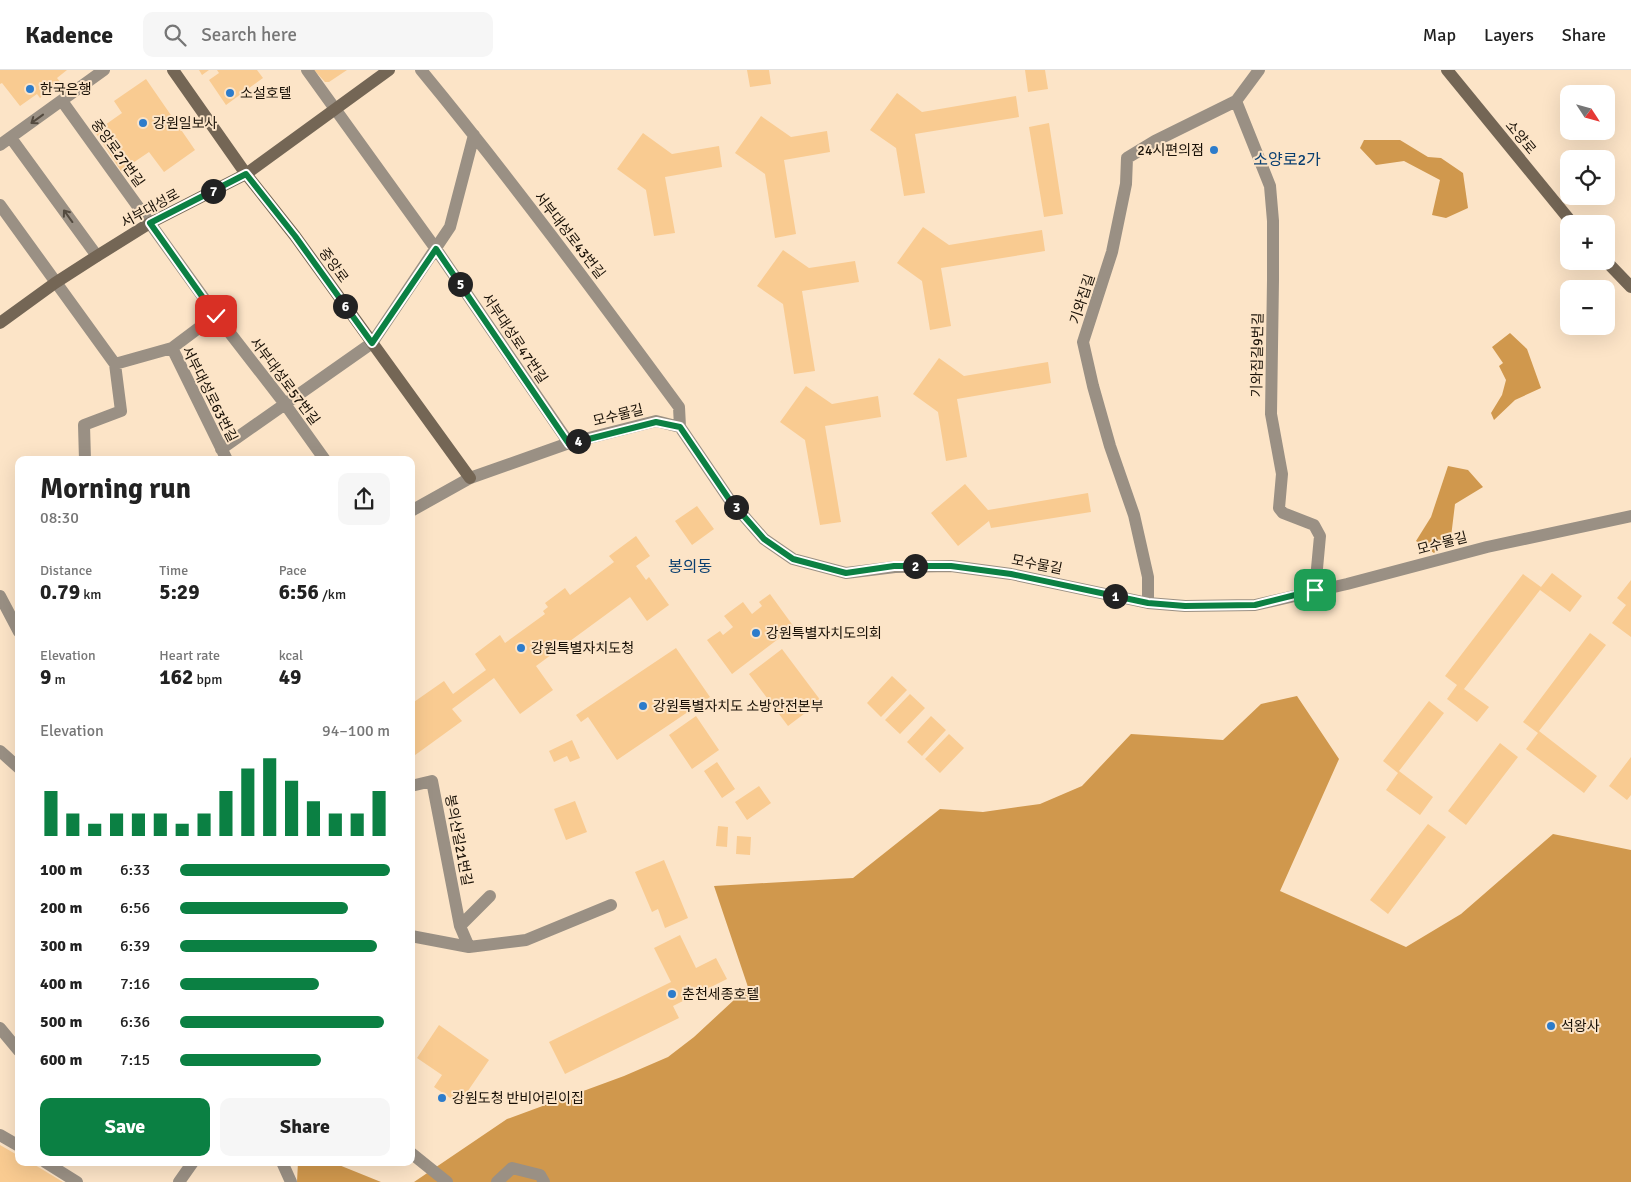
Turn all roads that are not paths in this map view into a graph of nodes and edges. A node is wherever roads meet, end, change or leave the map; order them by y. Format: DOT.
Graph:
graph roads {
  1 [pos="104,70"];
  2 [pos="173,70"];
  3 [pos="307,70"];
  4 [pos="389,70"];
  5 [pos="421,70"];
  6 [pos="1259,70"];
  7 [pos="1447,70"];
  8 [pos="62,101"];
  9 [pos="1236,101"];
  10 [pos="336,109"];
  11 [pos="474,135"];
  12 [pos="5,142"];
  13 [pos="246,174"];
  14 [pos="0,205"];
  15 [pos="1566,215"];
  16 [pos="150,223"];
  17 [pos="436,249"];
  18 [pos="97,256"];
  19 [pos="1615,270"];
  20 [pos="55,283"];
  21 [pos="1631,287"];
  22 [pos="216,316"];
  23 [pos="0,323"];
  24 [pos="372,343"];
  25 [pos="172,348"];
  26 [pos="115,364"];
  27 [pos="286,404"];
  28 [pos="680,427"];
  29 [pos="569,444"];
  30 [pos="224,454"];
  31 [pos="85,456"];
  32 [pos="322,456"];
  33 [pos="470,478"];
  34 [pos="415,509"];
  35 [pos="1631,516"];
  36 [pos="1315,590"];
  37 [pos="0,596"];
  38 [pos="1148,603"];
  39 [pos="15,624"];
  40 [pos="0,751"];
  41 [pos="15,764"];
  42 [pos="415,785"];
  43 [pos="490,896"];
  44 [pos="611,905"];
  45 [pos="460,926"];
  46 [pos="415,937"];
  47 [pos="475,947"];
  48 [pos="0,1028"];
  49 [pos="15,1046"];
  50 [pos="0,1135"];
  51 [pos="15,1144"];
  52 [pos="415,1156"];
  53 [pos="51,1166"];
  54 [pos="190,1166"];
  55 [pos="284,1166"];
  56 [pos="77,1182"];
  57 [pos="179,1182"];
  58 [pos="291,1182"];
  59 [pos="447,1182"];
  60 [pos="497,1182"];
  61 [pos="544,1182"];
  1 -- 8 [label="street"];
  2 -- 13 [label="street, 중앙로"];
  3 -- 10 [label="street, 서부대성로47번길"];
  4 -- 10 [label="street, 서부대성로"];
  5 -- 11 [label="street, 서부대성로43번길"];
  6 -- 9 [label="street, 기와집길"];
  7 -- 15 [label="street, 소양로"];
  8 -- 12 [label="street, one-way"];
  8 -- 16 [label="street, 중앙로27번길"];
  9 -- 36 [label="street, 기와집길9번길"];
  9 -- 38 [label="street, 기와집길"];
  10 -- 13 [label="street, 서부대성로"];
  10 -- 17 [label="street, 서부대성로47번길"];
  11 -- 17 [label="street"];
  11 -- 28 [label="street, 서부대성로43번길"];
  18 -- 12 [label="street, one-way"];
  13 -- 16 [label="street, 서부대성로"];
  13 -- 24 [label="street, 중앙로"];
  14 -- 20 [label="street"];
  16 -- 18 [label="street, 서부대성로"];
  16 -- 22 [label="street, 서부대성로57번길"];
  17 -- 24 [label="street"];
  17 -- 29 [label="street, 서부대성로47번길"];
  18 -- 20 [label="street, 서부대성로"];
  19 -- 21 [label="street"];
  20 -- 23 [label="street, 서부대성로"];
  20 -- 26 [label="street"];
  22 -- 25 [label="street"];
  22 -- 27 [label="street, 서부대성로57번길"];
  24 -- 27 [label="street"];
  24 -- 33 [label="street, 중앙로"];
  25 -- 26 [label="street, 서부대성로63번길"];
  25 -- 30 [label="street, 서부대성로63번길"];
  26 -- 31 [label="street"];
  27 -- 30 [label="street"];
  27 -- 32 [label="street, 서부대성로57번길"];
  28 -- 29 [label="street, 모수물길"];
  28 -- 38 [label="street, 모수물길"];
  29 -- 33 [label="street, 모수물길"];
  33 -- 34 [label="street, 모수물길"];
  35 -- 36 [label="street, 모수물길"];
  36 -- 38 [label="street, 모수물길"];
  37 -- 39 [label="street"];
  40 -- 41 [label="street"];
  42 -- 45 [label="street, 봉의산길21번길"];
  43 -- 45 [label="street, 봉의산길21번길"];
  44 -- 47 [label="street"];
  45 -- 47 [label="street, 봉의산길21번길"];
  46 -- 47 [label="street"];
  48 -- 49 [label="street"];
  50 -- 51 [label="street"];
  52 -- 59 [label="street"];
  53 -- 56 [label="street"];
  54 -- 57 [label="street"];
  55 -- 58 [label="street"];
  60 -- 61 [label="street"];
}
